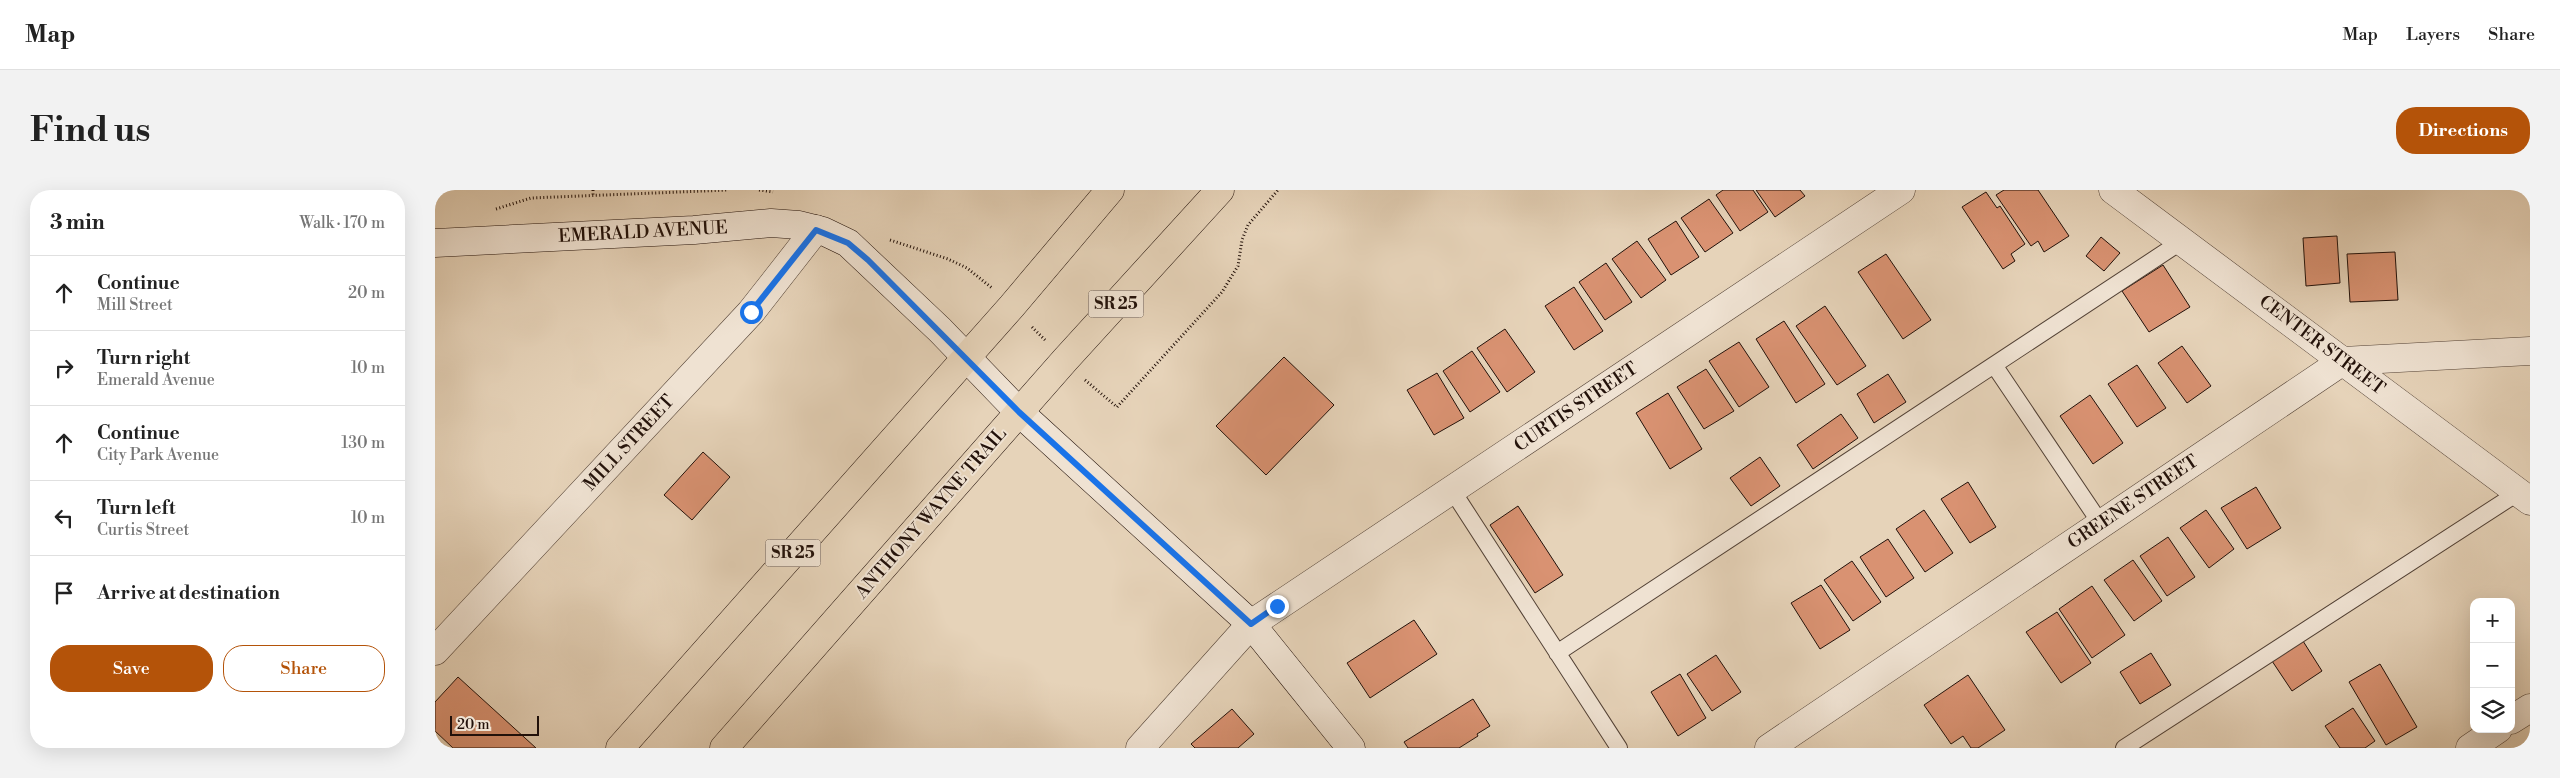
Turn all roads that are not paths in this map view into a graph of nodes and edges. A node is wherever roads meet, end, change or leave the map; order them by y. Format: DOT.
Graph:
graph roads {
  1 [pos="1901,190"];
  2 [pos="2113,190"];
  3 [pos="1109,191"];
  4 [pos="1217,194"];
  5 [pos="816,230"];
  6 [pos="2181,241"];
  7 [pos="435,243"];
  8 [pos="2530,351"];
  9 [pos="967,358"];
  10 [pos="2343,361"];
  11 [pos="1994,365"];
  12 [pos="1019,412"];
  13 [pos="1452,490"];
  14 [pos="2524,497"];
  15 [pos="2101,524"];
  16 [pos="1251,624"];
  17 [pos="435,652"];
  18 [pos="1557,653"];
  19 [pos="2530,708"];
  20 [pos="2515,717"];
  21 [pos="2492,733"];
  22 [pos="620,748"];
  23 [pos="724,748"];
  24 [pos="1140,748"];
  25 [pos="1351,748"];
  26 [pos="1619,748"];
  27 [pos="1769,748"];
  28 [pos="2124,748"];
  29 [pos="2470,748"];
  1 -- 13 [label="street, CURTIS STREET"];
  2 -- 6 [label="street, CENTER STREET"];
  3 -- 9 [label="highway, SR 25"];
  4 -- 12 [label="highway, ANTHONY WAYNE TRAIL / SR 25"];
  5 -- 7 [label="street, EMERALD AVENUE"];
  5 -- 9 [label="street, EMERALD AVENUE"];
  5 -- 17 [label="street, MILL STREET"];
  6 -- 10 [label="street, CENTER STREET"];
  6 -- 11 [label="lane"];
  8 -- 10 [label="street"];
  9 -- 12 [label="street, EMERALD AVENUE"];
  9 -- 22 [label="highway, SR 25"];
  10 -- 14 [label="street, CENTER STREET"];
  10 -- 15 [label="street, GREENE STREET"];
  11 -- 15 [label="lane"];
  11 -- 18 [label="lane"];
  12 -- 16 [label="street, EMERALD AVENUE"];
  12 -- 23 [label="highway, ANTHONY WAYNE TRAIL / SR 25"];
  13 -- 16 [label="street, CURTIS STREET"];
  13 -- 18 [label="lane"];
  14 -- 28 [label="lane"];
  15 -- 27 [label="street, GREENE STREET"];
  16 -- 24 [label="street, CURTIS STREET"];
  16 -- 25 [label="street, EMERALD AVENUE"];
  18 -- 26 [label="lane"];
  19 -- 20 [label="street"];
  21 -- 29 [label="street"];
}
